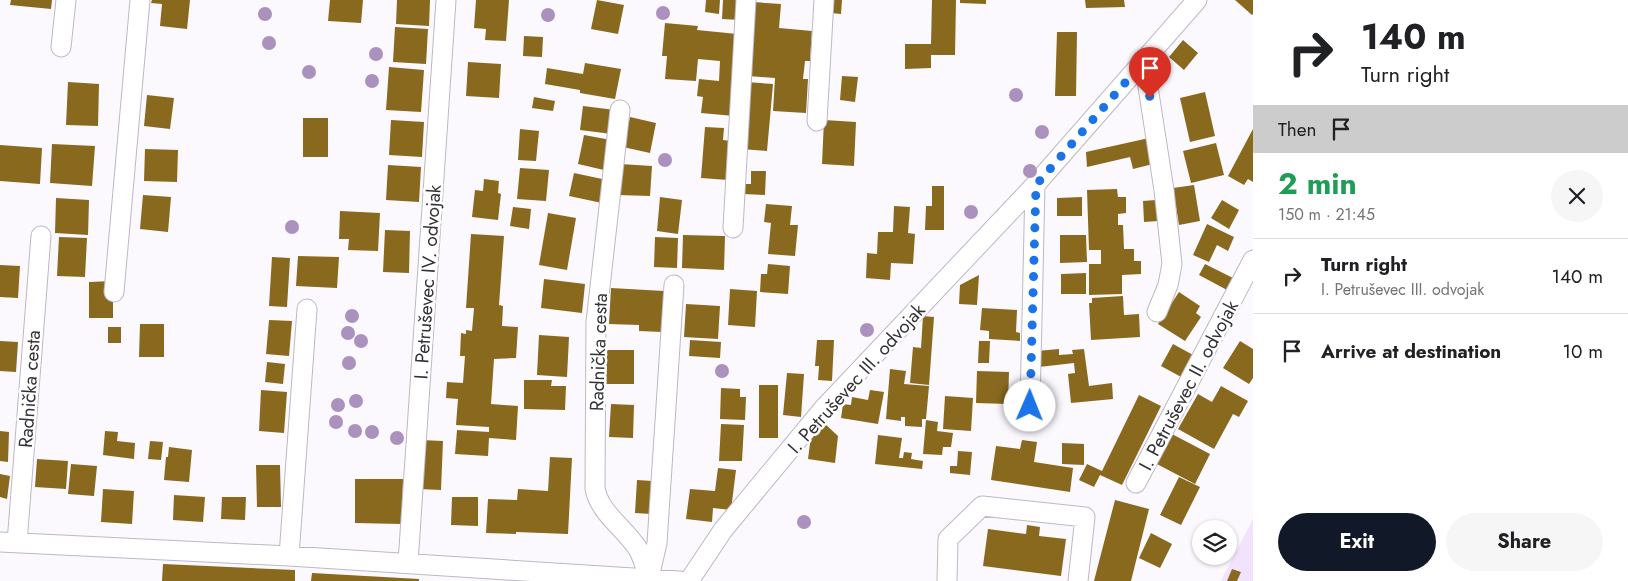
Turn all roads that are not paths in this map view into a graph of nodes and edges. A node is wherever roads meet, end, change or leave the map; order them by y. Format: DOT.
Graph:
graph roads {
  1 [pos="66,0"];
  2 [pos="140,0"];
  3 [pos="446,0"];
  4 [pos="746,0"];
  5 [pos="824,0"];
  6 [pos="1197,0"];
  7 [pos="61,47"];
  8 [pos="1144,61"];
  9 [pos="620,110"];
  10 [pos="817,121"];
  11 [pos="1036,185"];
  12 [pos="733,228"];
  13 [pos="40,236"];
  14 [pos="1253,260"];
  15 [pos="674,285"];
  16 [pos="114,292"];
  17 [pos="307,310"];
  18 [pos="1157,312"];
  19 [pos="1030,406"];
  20 [pos="1136,483"];
  21 [pos="9,542"];
  22 [pos="289,556"];
  23 [pos="408,563"];
  24 [pos="649,579"];
  25 [pos="680,581"];
  26 [pos="689,581"];
  27 [pos="947,581"];
  28 [pos="1078,581"];
  1 -- 7 [label="street"];
  2 -- 16 [label="street"];
  3 -- 23 [label="street, I. Petruševec IV. odvojak"];
  4 -- 12 [label="street"];
  5 -- 10 [label="street"];
  6 -- 8 [label="street, I. Petruševec III. odvojak"];
  8 -- 11 [label="street, I. Petruševec III. odvojak"];
  8 -- 18 [label="street"];
  9 -- 24 [label="street, Radnička cesta"];
  11 -- 19 [label="street"];
  11 -- 26 [label="street, I. Petruševec III. odvojak"];
  13 -- 21 [label="street, Radnička cesta"];
  14 -- 20 [label="street, I. Petruševec II. odvojak"];
  15 -- 24 [label="street"];
  17 -- 22 [label="street"];
  21 -- 22 [label="street, Radnička cesta"];
  22 -- 23 [label="street, Radnička cesta"];
  23 -- 24 [label="street, Radnička cesta"];
  24 -- 25 [label="street, Radnička cesta"];
  27 -- 28 [label="street"];
}
